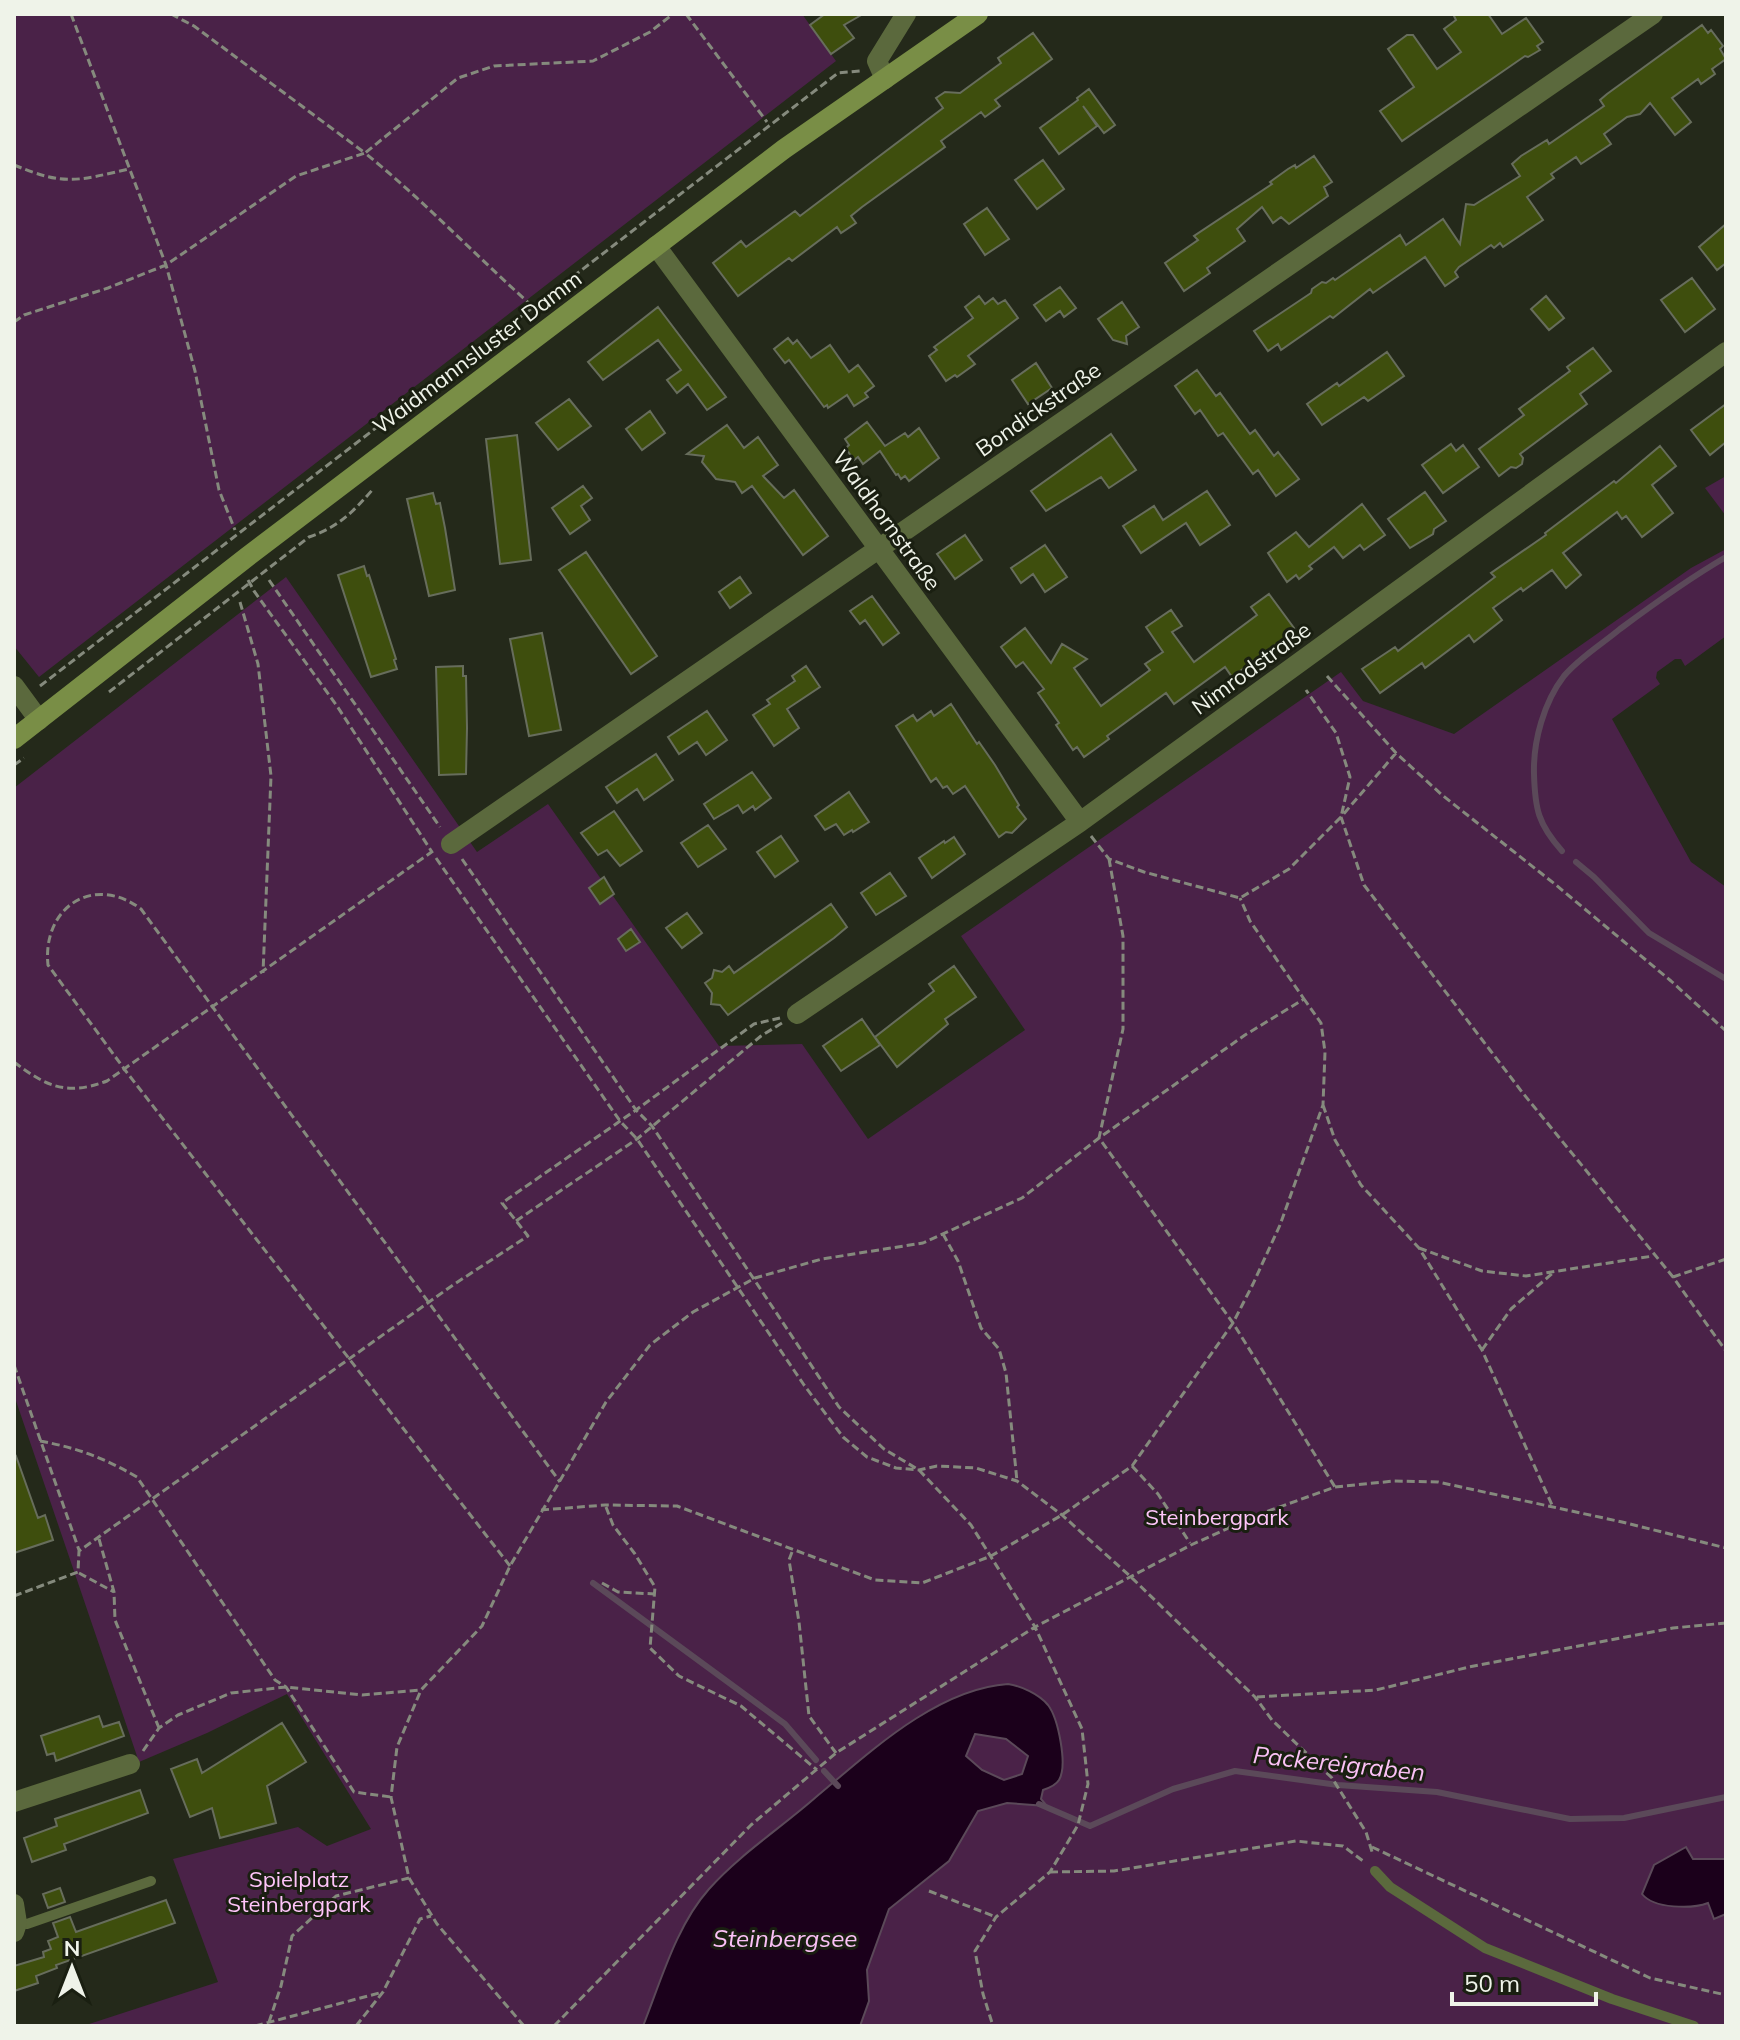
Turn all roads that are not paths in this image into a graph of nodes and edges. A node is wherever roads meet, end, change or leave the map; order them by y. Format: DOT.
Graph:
graph roads {
  1 [pos="906,14"];
  2 [pos="978,14"];
  3 [pos="1653,14"];
  4 [pos="885,79"];
  5 [pos="656,246"];
  6 [pos="1726,352"];
  7 [pos="879,548"];
  8 [pos="18,692"];
  9 [pos="39,720"];
  10 [pos="14,739"];
  11 [pos="1080,822"];
  12 [pos="451,844"];
  13 [pos="797,1014"];
  14 [pos="130,1764"];
  15 [pos="14,1802"];
  16 [pos="1375,1871"];
  17 [pos="151,1881"];
  18 [pos="15,1920"];
  19 [pos="1694,2026"];
  1 -- 4 [label="street"];
  2 -- 4 [label="main road, Waidmannsluster Damm"];
  3 -- 7 [label="street, Bondickstraße"];
  4 -- 5 [label="main road, Waidmannsluster Damm"];
  5 -- 7 [label="street, Waldhornstraße"];
  5 -- 9 [label="main road, Waidmannsluster Damm"];
  6 -- 11 [label="street, Nimrodstraße"];
  7 -- 11 [label="street, Waldhornstraße"];
  7 -- 12 [label="street, Bondickstraße"];
  8 -- 9 [label="street"];
  9 -- 10 [label="main road, Waidmannsluster Damm"];
  11 -- 13 [label="street, Nimrodstraße"];
  14 -- 15 [label="street"];
  16 -- 19 [label="lane"];
  17 -- 18 [label="lane"];
}
